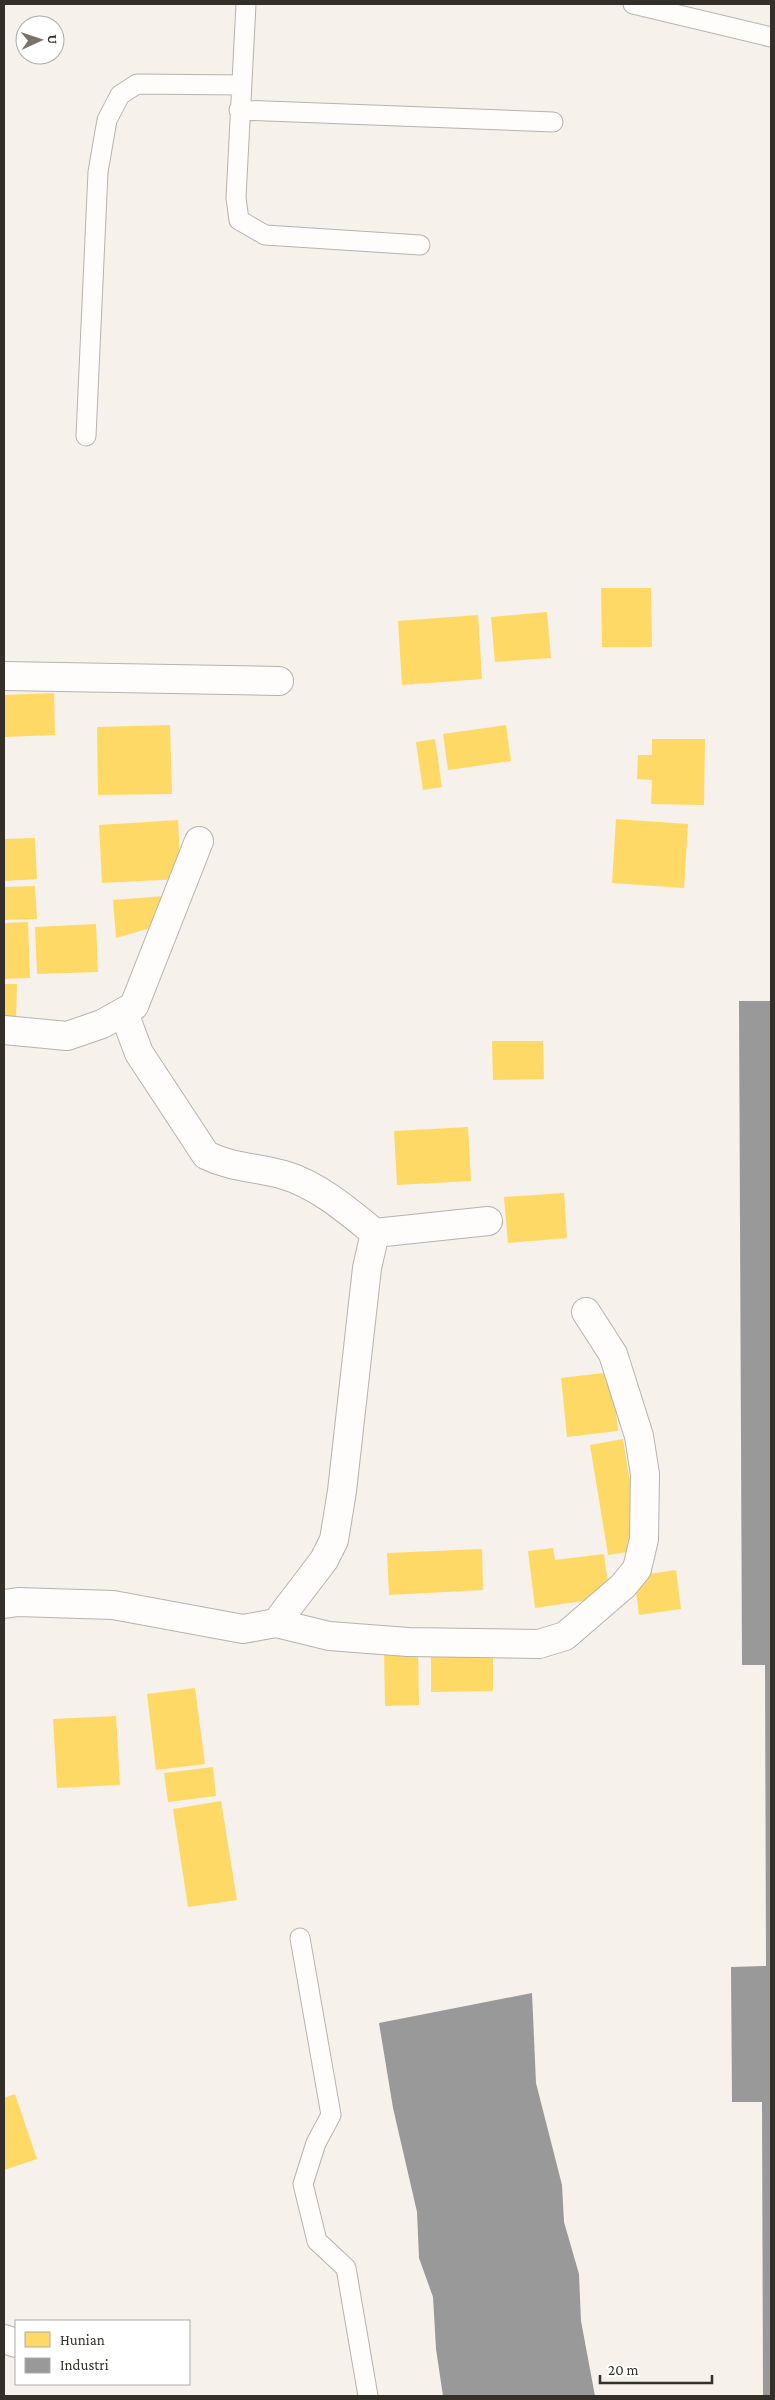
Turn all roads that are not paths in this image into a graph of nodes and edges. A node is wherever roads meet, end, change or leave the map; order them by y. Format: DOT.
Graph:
graph roads {
  1 [pos="246,4"];
  2 [pos="633,4"];
  3 [pos="771,37"];
  4 [pos="242,85"];
  5 [pos="239,110"];
  6 [pos="553,122"];
  7 [pos="420,244"];
  8 [pos="86,436"];
  9 [pos="4,676"];
  10 [pos="279,681"];
  11 [pos="199,841"];
  12 [pos="124,1013"];
  13 [pos="4,1030"];
  14 [pos="488,1221"];
  15 [pos="375,1233"];
  16 [pos="586,1312"];
  17 [pos="4,1604"];
  18 [pos="276,1623"];
  19 [pos="300,1938"];
  20 [pos="368,2396"];
  1 -- 4 [label="lane"];
  2 -- 3 [label="lane"];
  4 -- 5 [label="lane"];
  4 -- 8 [label="lane"];
  5 -- 6 [label="lane"];
  5 -- 7 [label="lane"];
  9 -- 10 [label="street"];
  11 -- 12 [label="street"];
  12 -- 13 [label="street"];
  12 -- 15 [label="street"];
  14 -- 15 [label="street"];
  15 -- 18 [label="street"];
  16 -- 18 [label="street"];
  17 -- 18 [label="street"];
  19 -- 20 [label="lane"];
}
